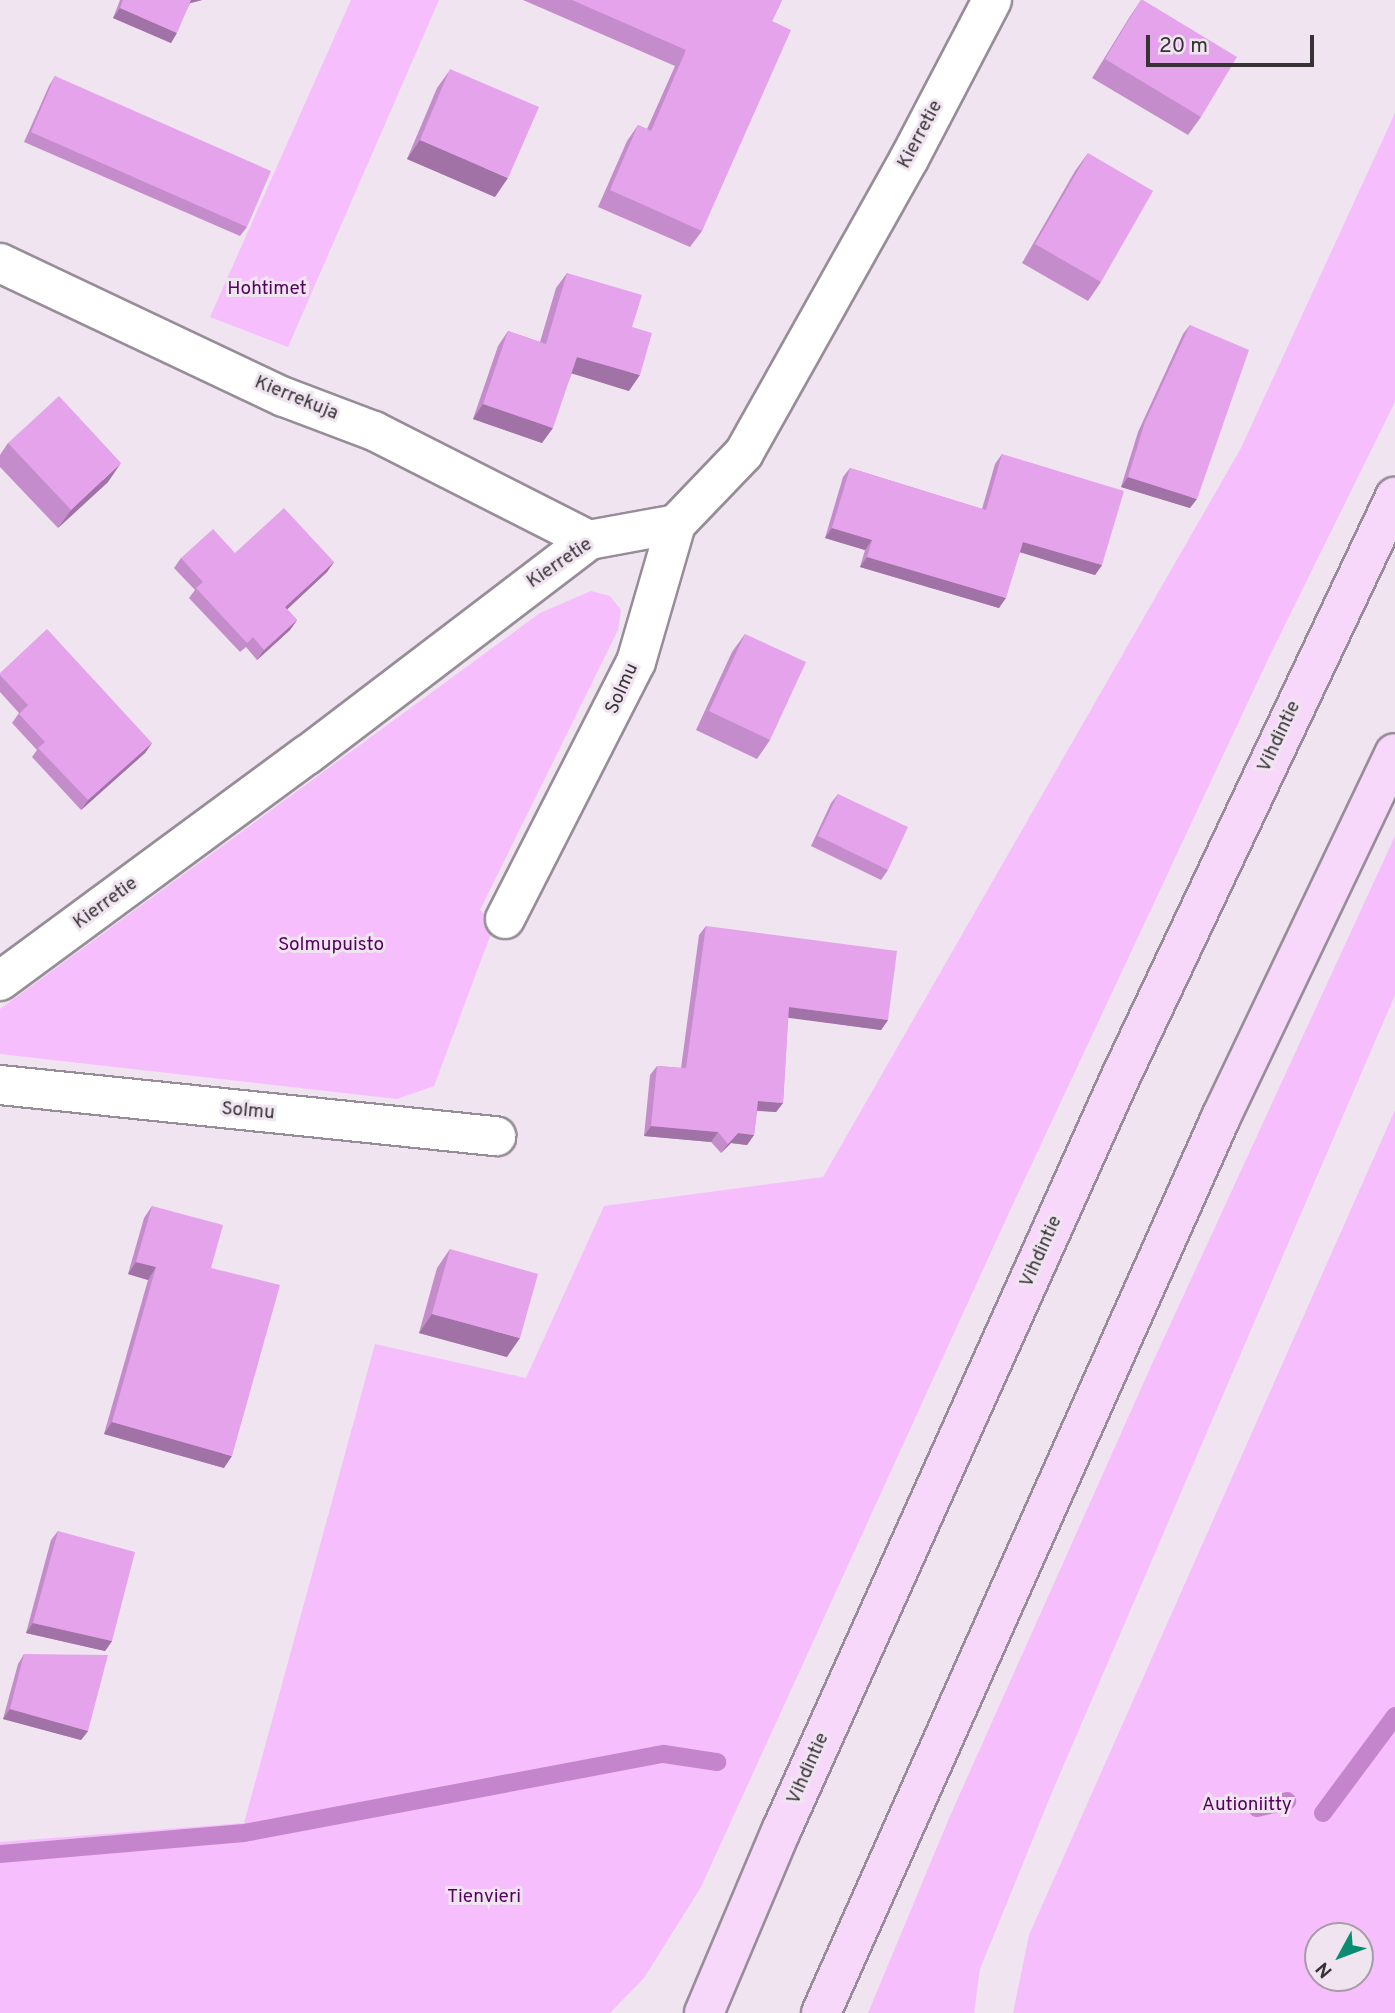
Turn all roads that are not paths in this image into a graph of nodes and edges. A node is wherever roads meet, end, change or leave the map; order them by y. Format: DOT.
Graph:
graph roads {
  1 [pos="992,0"];
  2 [pos="0,263"];
  3 [pos="1395,498"];
  4 [pos="676,524"];
  5 [pos="589,540"];
  6 [pos="1395,752"];
  7 [pos="505,919"];
  8 [pos="0,981"];
  9 [pos="0,1085"];
  10 [pos="496,1136"];
  11 [pos="704,2013"];
  12 [pos="821,2013"];
  1 -- 4 [label="street, Kierretie"];
  2 -- 5 [label="street, Kierrekuja"];
  3 -- 11 [label="main road, Vihdintie"];
  4 -- 5 [label="street, Kierretie"];
  4 -- 7 [label="street, Solmu"];
  5 -- 8 [label="street, Kierretie"];
  6 -- 12 [label="main road"];
  9 -- 10 [label="street, Solmu"];
}
